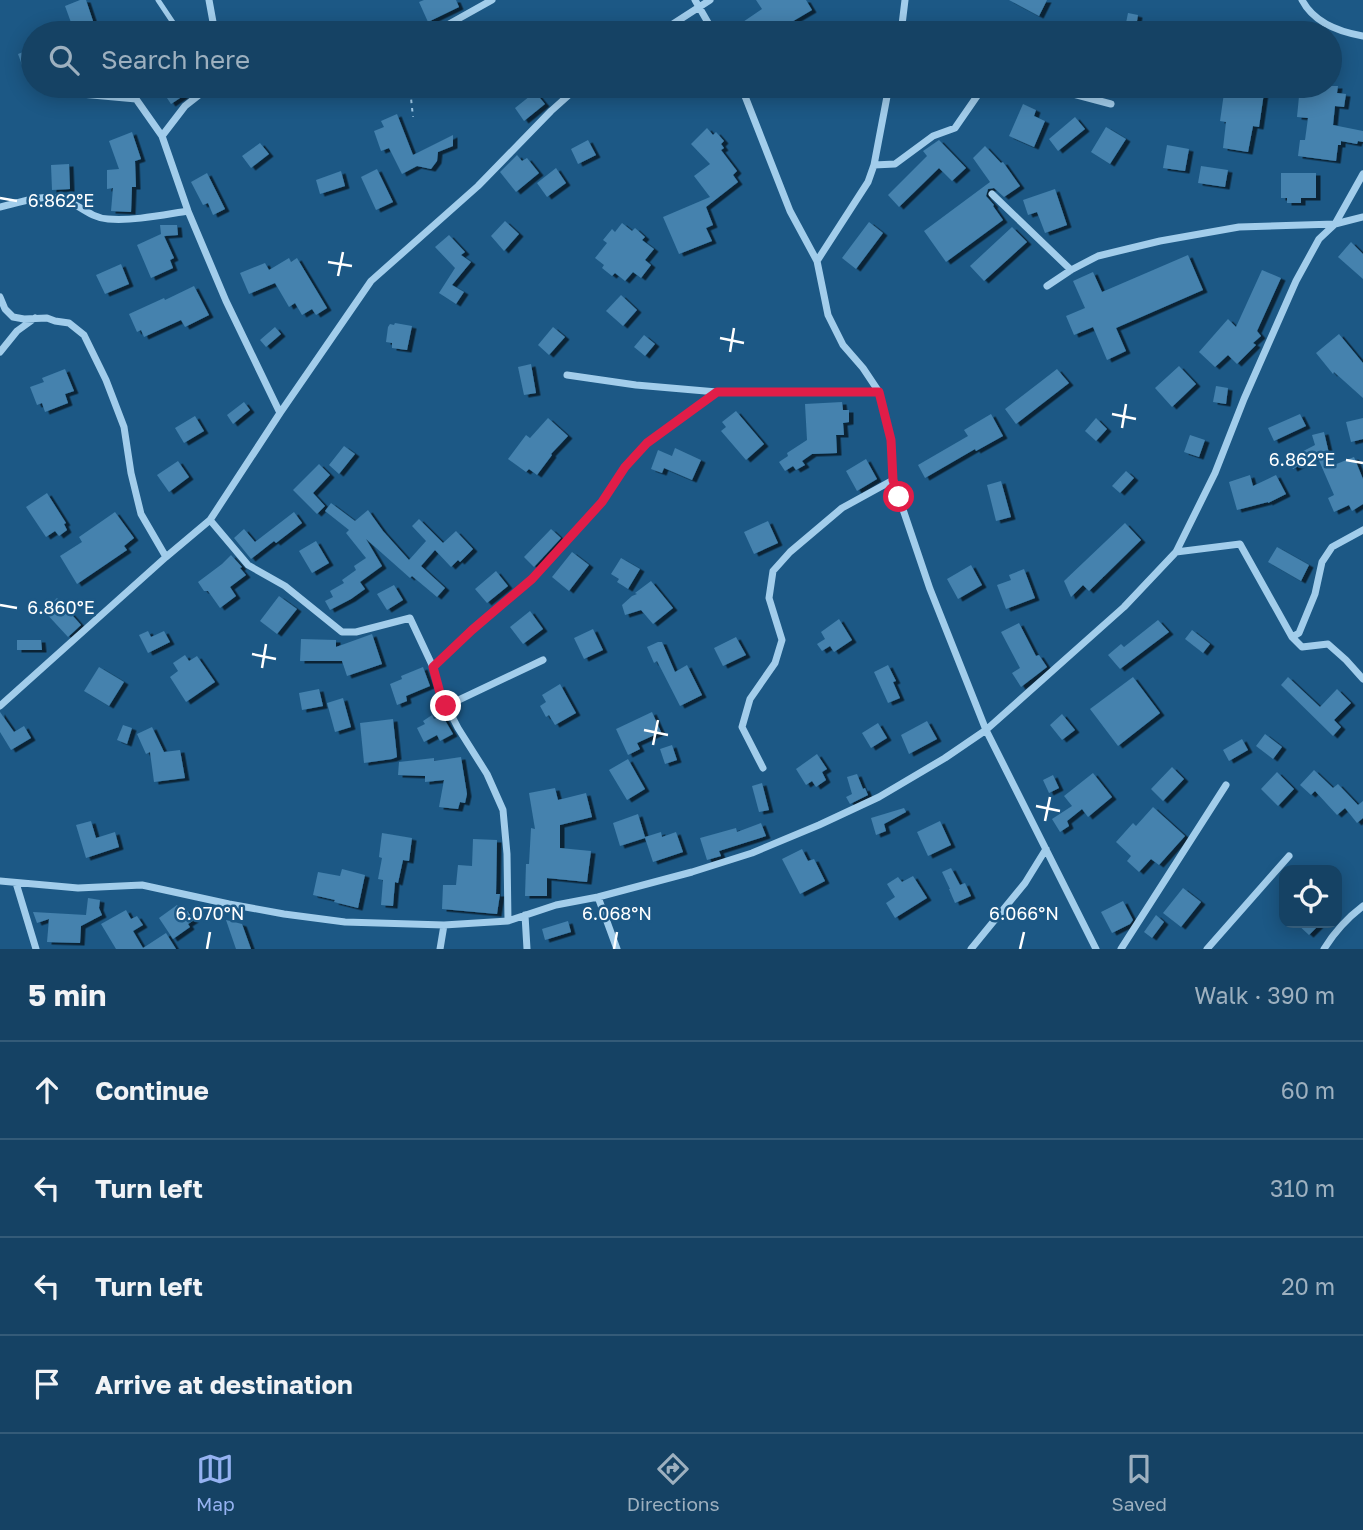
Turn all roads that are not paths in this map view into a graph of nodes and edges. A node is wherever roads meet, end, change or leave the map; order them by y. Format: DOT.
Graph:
graph roads {
  1 [pos="158,0"];
  2 [pos="209,0"];
  3 [pos="492,0"];
  4 [pos="710,0"];
  5 [pos="905,0"];
  6 [pos="1302,0"];
  7 [pos="697,4"];
  8 [pos="172,21"];
  9 [pos="213,21"];
  10 [pos="454,21"];
  11 [pos="675,21"];
  12 [pos="707,21"];
  13 [pos="902,21"];
  14 [pos="1322,21"];
  15 [pos="1342,31"];
  16 [pos="1363,36"];
  17 [pos="125,98"];
  18 [pos="195,98"];
  19 [pos="566,98"];
  20 [pos="746,98"];
  21 [pos="887,98"];
  22 [pos="976,98"];
  23 [pos="1088,98"];
  24 [pos="1111,104"];
  25 [pos="162,136"];
  26 [pos="874,165"];
  27 [pos="1363,174"];
  28 [pos="992,194"];
  29 [pos="0,207"];
  30 [pos="188,211"];
  31 [pos="1363,217"];
  32 [pos="1335,224"];
  33 [pos="817,261"];
  34 [pos="1071,270"];
  35 [pos="1047,286"];
  36 [pos="0,297"];
  37 [pos="36,318"];
  38 [pos="0,352"];
  39 [pos="567,375"];
  40 [pos="717,392"];
  41 [pos="879,392"];
  42 [pos="280,413"];
  43 [pos="893,480"];
  44 [pos="210,520"];
  45 [pos="1363,530"];
  46 [pos="1176,552"];
  47 [pos="166,557"];
  48 [pos="1292,637"];
  49 [pos="543,660"];
  50 [pos="433,667"];
  51 [pos="1363,679"];
  52 [pos="0,706"];
  53 [pos="446,706"];
  54 [pos="986,730"];
  55 [pos="763,768"];
  56 [pos="1226,785"];
  57 [pos="1046,849"];
  58 [pos="1289,856"];
  59 [pos="0,881"];
  60 [pos="16,883"];
  61 [pos="598,897"];
  62 [pos="1363,906"];
  63 [pos="525,915"];
  64 [pos="508,921"];
  65 [pos="443,925"];
  66 [pos="36,949"];
  67 [pos="440,949"];
  68 [pos="527,949"];
  69 [pos="617,949"];
  70 [pos="971,949"];
  71 [pos="1096,949"];
  72 [pos="1121,949"];
  73 [pos="1207,949"];
  74 [pos="1324,949"];
  1 -- 8 [label="lane"];
  2 -- 9 [label="street"];
  3 -- 10 [label="street"];
  4 -- 7 [label="street"];
  5 -- 13 [label="street"];
  6 -- 14 [label="street"];
  7 -- 11 [label="street"];
  7 -- 12 [label="street"];
  15 -- 16 [label="street"];
  17 -- 25 [label="street"];
  18 -- 25 [label="street"];
  19 -- 42 [label="street"];
  20 -- 33 [label="street"];
  21 -- 26 [label="street"];
  22 -- 26 [label="street"];
  23 -- 24 [label="street"];
  25 -- 30 [label="street"];
  26 -- 33 [label="street"];
  27 -- 32 [label="street"];
  28 -- 34 [label="street"];
  29 -- 30 [label="street"];
  30 -- 42 [label="street"];
  31 -- 32 [label="street"];
  32 -- 34 [label="street"];
  32 -- 46 [label="street"];
  33 -- 41 [label="street"];
  34 -- 35 [label="street"];
  36 -- 37 [label="street"];
  37 -- 38 [label="street"];
  37 -- 47 [label="street"];
  39 -- 40 [label="street"];
  40 -- 41 [label="street"];
  40 -- 50 [label="street"];
  41 -- 43 [label="street"];
  42 -- 44 [label="street"];
  43 -- 54 [label="street"];
  43 -- 55 [label="street"];
  44 -- 47 [label="street"];
  44 -- 50 [label="street"];
  45 -- 48 [label="street"];
  46 -- 48 [label="street"];
  46 -- 54 [label="street"];
  47 -- 52 [label="street"];
  48 -- 51 [label="street"];
  49 -- 53 [label="street"];
  50 -- 53 [label="street"];
  53 -- 64 [label="street"];
  54 -- 57 [label="street"];
  54 -- 61 [label="street"];
  56 -- 72 [label="street"];
  57 -- 70 [label="street"];
  57 -- 71 [label="street"];
  58 -- 73 [label="street"];
  59 -- 60 [label="street"];
  60 -- 65 [label="street"];
  60 -- 66 [label="street"];
  61 -- 63 [label="street"];
  61 -- 69 [label="street"];
  62 -- 74 [label="street"];
  63 -- 64 [label="street"];
  63 -- 68 [label="street"];
  64 -- 65 [label="street"];
  65 -- 67 [label="street"];
}
